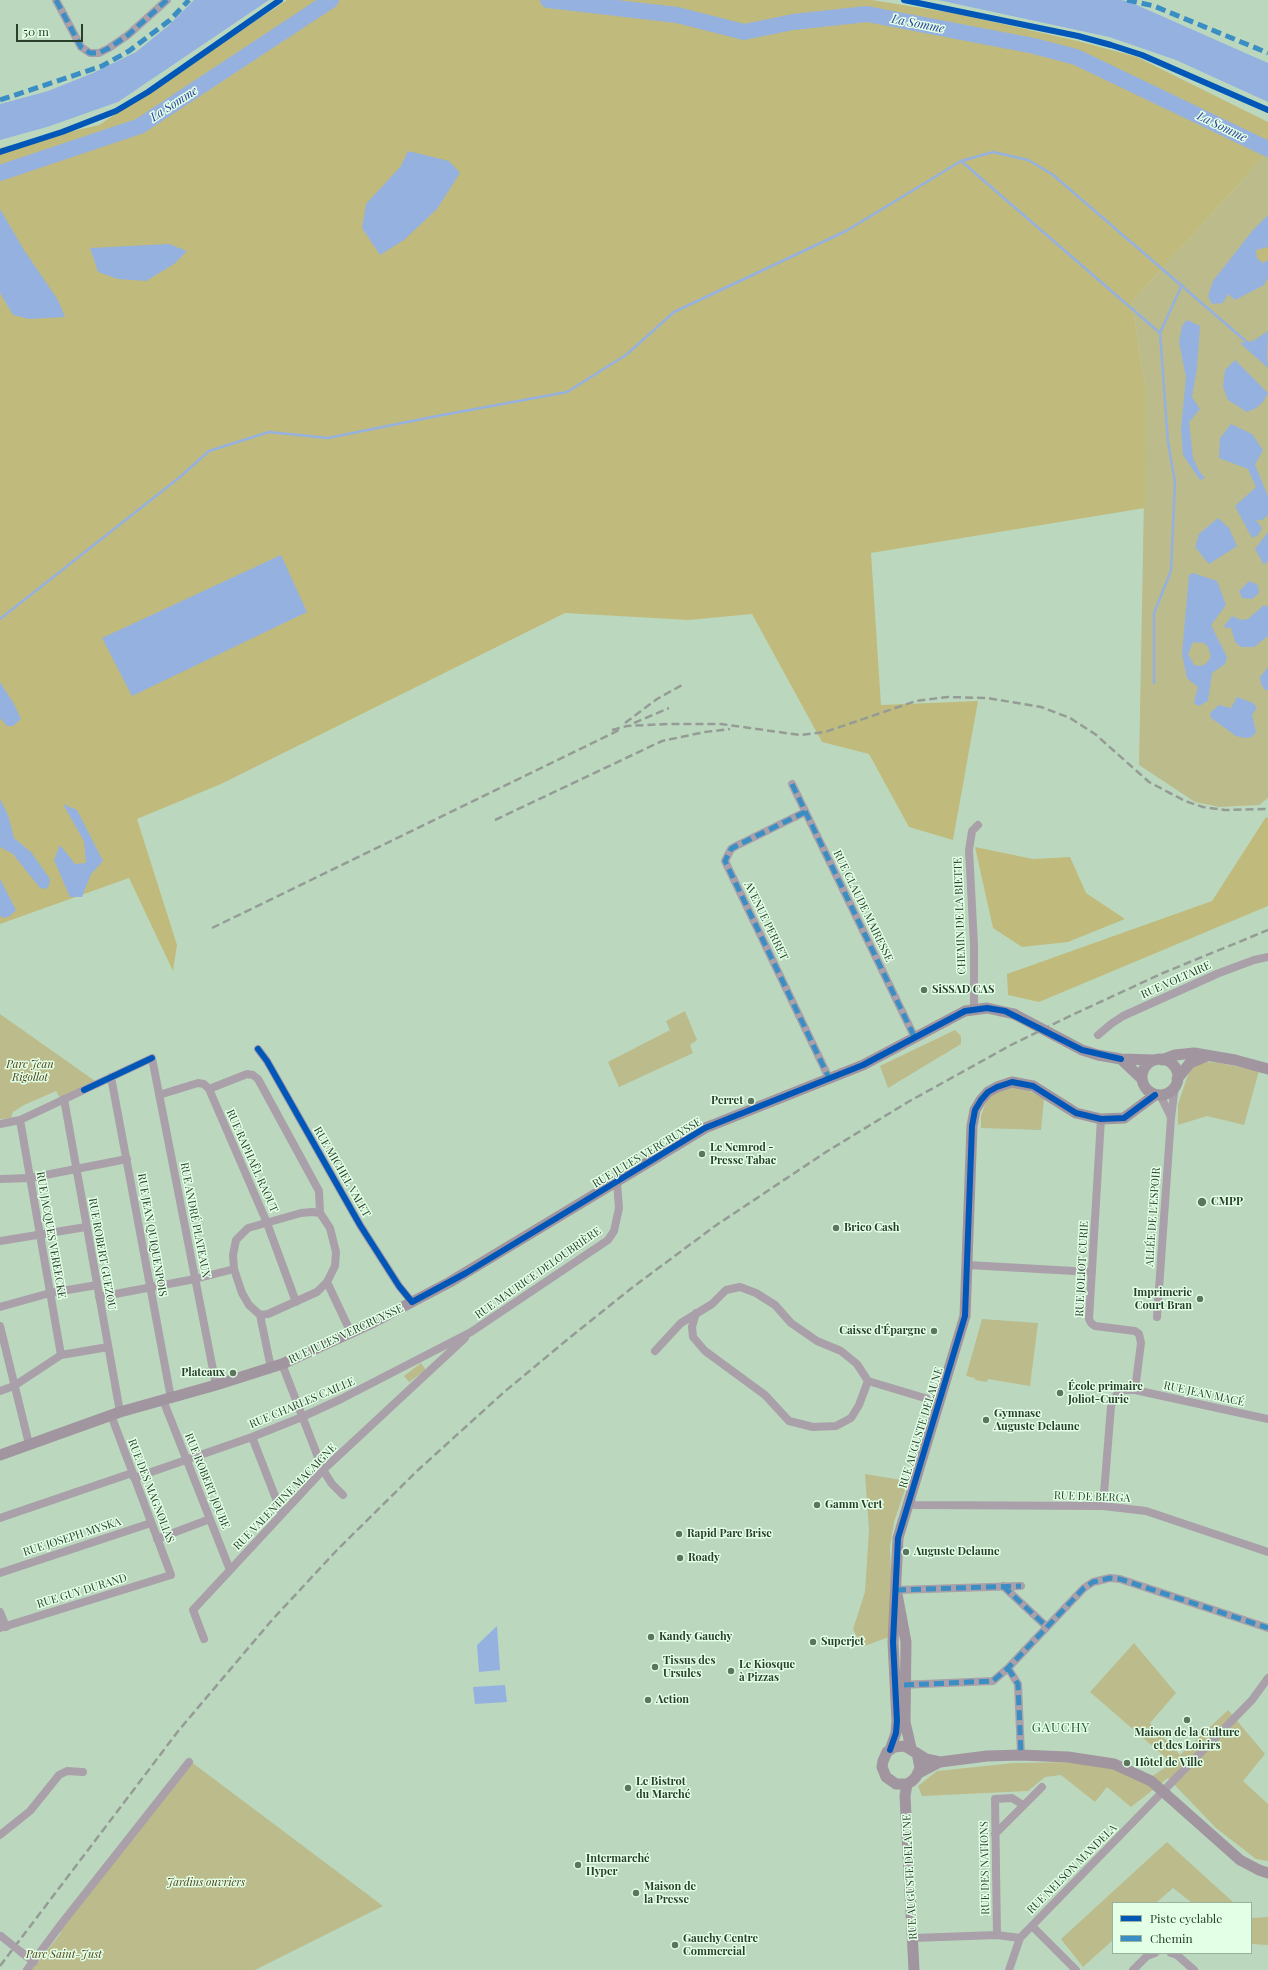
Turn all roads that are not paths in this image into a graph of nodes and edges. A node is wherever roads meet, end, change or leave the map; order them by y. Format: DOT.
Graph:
graph roads {
  1 [pos="56,0"];
  2 [pos="168,0"];
  3 [pos="792,784"];
  4 [pos="805,812"];
  5 [pos="978,825"];
  6 [pos="1268,957"];
  7 [pos="974,1009"];
  8 [pos="1098,1035"];
  9 [pos="915,1038"];
  10 [pos="258,1049"];
  11 [pos="1210,1056"];
  12 [pos="1121,1059"];
  13 [pos="1158,1060"];
  14 [pos="1268,1069"];
  15 [pos="111,1077"];
  16 [pos="829,1078"];
  17 [pos="1143,1083"];
  18 [pos="1176,1083"];
  19 [pos="209,1089"];
  20 [pos="160,1095"];
  21 [pos="1158,1095"];
  22 [pos="64,1100"];
  23 [pos="1136,1108"];
  24 [pos="1171,1118"];
  25 [pos="1100,1119"];
  26 [pos="20,1120"];
  27 [pos="0,1124"];
  28 [pos="127,1159"];
  29 [pos="76,1169"];
  30 [pos="30,1178"];
  31 [pos="0,1179"];
  32 [pos="616,1183"];
  33 [pos="320,1213"];
  34 [pos="267,1223"];
  35 [pos="86,1227"];
  36 [pos="40,1235"];
  37 [pos="0,1241"];
  38 [pos="968,1265"];
  39 [pos="234,1269"];
  40 [pos="1092,1272"];
  41 [pos="195,1279"];
  42 [pos="327,1282"];
  43 [pos="97,1284"];
  44 [pos="150,1287"];
  45 [pos="50,1293"];
  46 [pos="99,1297"];
  47 [pos="296,1302"];
  48 [pos="412,1302"];
  49 [pos="0,1307"];
  50 [pos="696,1313"];
  51 [pos="260,1315"];
  52 [pos="1157,1317"];
  53 [pos="0,1326"];
  54 [pos="471,1332"];
  55 [pos="351,1333"];
  56 [pos="108,1347"];
  57 [pos="655,1351"];
  58 [pos="61,1355"];
  59 [pos="282,1364"];
  60 [pos="271,1368"];
  61 [pos="868,1380"];
  62 [pos="216,1385"];
  63 [pos="14,1386"];
  64 [pos="1135,1390"];
  65 [pos="0,1391"];
  66 [pos="167,1399"];
  67 [pos="938,1402"];
  68 [pos="115,1414"];
  69 [pos="302,1417"];
  70 [pos="1268,1419"];
  71 [pos="252,1436"];
  72 [pos="29,1444"];
  73 [pos="0,1455"];
  74 [pos="187,1459"];
  75 [pos="323,1470"];
  76 [pos="133,1475"];
  77 [pos="343,1495"];
  78 [pos="908,1503"];
  79 [pos="1103,1506"];
  80 [pos="282,1514"];
  81 [pos="0,1518"];
  82 [pos="210,1519"];
  83 [pos="151,1523"];
  84 [pos="157,1539"];
  85 [pos="1268,1552"];
  86 [pos="230,1570"];
  87 [pos="0,1573"];
  88 [pos="171,1575"];
  89 [pos="1003,1586"];
  90 [pos="1021,1586"];
  91 [pos="896,1590"];
  92 [pos="0,1612"];
  93 [pos="3,1627"];
  94 [pos="1047,1627"];
  95 [pos="1268,1628"];
  96 [pos="204,1639"];
  97 [pos="892,1642"];
  98 [pos="906,1642"];
  99 [pos="1008,1668"];
  100 [pos="1268,1678"];
  101 [pos="900,1685"];
  102 [pos="890,1750"];
  103 [pos="914,1751"];
  104 [pos="1022,1755"];
  105 [pos="189,1762"];
  106 [pos="940,1762"];
  107 [pos="83,1772"];
  108 [pos="919,1773"];
  109 [pos="907,1784"];
  110 [pos="1042,1787"];
  111 [pos="1164,1791"];
  112 [pos="1023,1805"];
  113 [pos="996,1834"];
  114 [pos="0,1835"];
  115 [pos="1268,1873"];
  116 [pos="1032,1926"];
  117 [pos="997,1935"];
  118 [pos="0,1936"];
  119 [pos="912,1938"];
  120 [pos="1020,1938"];
  121 [pos="1152,1954"];
  122 [pos="1174,1954"];
  123 [pos="34,1962"];
  124 [pos="27,1970"];
  125 [pos="914,1970"];
  126 [pos="1009,1970"];
  127 [pos="1076,1970"];
  128 [pos="1133,1970"];
  129 [pos="1194,1970"];
  1 -- 2 [label="street"];
  3 -- 4 [label="street, RUE CLAUDE MAIRESSE"];
  4 -- 9 [label="street, RUE CLAUDE MAIRESSE"];
  4 -- 16 [label="street, AVENUE PERRET"];
  5 -- 7 [label="street, CHEMIN DE LA BIETTE"];
  6 -- 8 [label="street, RUE VOLTAIRE"];
  7 -- 9 [label="street, RUE JULES VERCRUYSSE"];
  7 -- 12 [label="street, RUE JULES VERCRUYSSE, bridge"];
  9 -- 16 [label="street, RUE JULES VERCRUYSSE"];
  10 -- 48 [label="street, RUE MICHEL VALET"];
  11 -- 13 [label="street, RUE JULES VERCRUYSSE"];
  11 -- 14 [label="street, RUE JULES VERCRUYSSE"];
  11 -- 18 [label="street"];
  12 -- 13 [label="street, RUE JULES VERCRUYSSE"];
  12 -- 17 [label="street"];
  13 -- 17 [label="street"];
  13 -- 18 [label="street"];
  15 -- 20 [label="street, RUE ANDRÉ PLATEAUX"];
  15 -- 22 [label="street"];
  15 -- 28 [label="street, RUE JEAN QUIQUENPOIS"];
  16 -- 32 [label="street, RUE JULES VERCRUYSSE"];
  17 -- 21 [label="street"];
  17 -- 23 [label="street"];
  18 -- 21 [label="street"];
  18 -- 24 [label="street, ALLÉE DE L'ESPOIR"];
  19 -- 20 [label="street"];
  19 -- 33 [label="street"];
  19 -- 34 [label="street, RUE RAPHAËL RAOUT"];
  20 -- 41 [label="street, RUE ANDRÉ PLATEAUX"];
  21 -- 23 [label="street"];
  21 -- 24 [label="street"];
  22 -- 26 [label="street"];
  22 -- 29 [label="street, RUE ROBERT GUEZOU"];
  23 -- 25 [label="street"];
  24 -- 52 [label="street, ALLÉE DE L'ESPOIR"];
  25 -- 38 [label="street, RUE AUGUSTE DELAUNE"];
  25 -- 40 [label="street, RUE JOLIOT CURIE"];
  26 -- 27 [label="street"];
  26 -- 30 [label="street, RUE JACQUES VEREECKE"];
  28 -- 29 [label="street"];
  28 -- 44 [label="street, RUE JEAN QUIQUENPOIS"];
  29 -- 30 [label="street"];
  29 -- 35 [label="street, RUE ROBERT GUEZOU"];
  30 -- 31 [label="street"];
  30 -- 36 [label="street, RUE JACQUES VEREECKE"];
  32 -- 48 [label="street, RUE JULES VERCRUYSSE"];
  32 -- 54 [label="street, RUE MAURICE DELOUBRIÈRE"];
  33 -- 34 [label="street"];
  33 -- 42 [label="street"];
  34 -- 39 [label="street, RUE RAPHAËL RAOUT"];
  34 -- 47 [label="street"];
  35 -- 36 [label="street"];
  35 -- 43 [label="street, RUE ROBERT GUEZOU"];
  36 -- 37 [label="street"];
  36 -- 45 [label="street, RUE JACQUES VEREECKE"];
  38 -- 40 [label="street"];
  38 -- 67 [label="street, RUE AUGUSTE DELAUNE"];
  39 -- 41 [label="street"];
  39 -- 51 [label="street, RUE RAPHAËL RAOUT"];
  40 -- 64 [label="street, RUE JOLIOT CURIE"];
  41 -- 44 [label="street"];
  41 -- 62 [label="street, RUE ANDRÉ PLATEAUX"];
  42 -- 47 [label="street"];
  42 -- 55 [label="street"];
  43 -- 45 [label="street"];
  43 -- 46 [label="street, RUE ROBERT GUEZOU"];
  44 -- 46 [label="street"];
  44 -- 66 [label="street, RUE JEAN QUIQUENPOIS"];
  45 -- 49 [label="street"];
  45 -- 58 [label="street, RUE JACQUES VEREECKE"];
  46 -- 56 [label="street, RUE ROBERT GUEZOU"];
  47 -- 51 [label="street"];
  48 -- 55 [label="street, RUE JULES VERCRUYSSE"];
  50 -- 57 [label="street"];
  50 -- 61 [label="street"];
  50 -- 61 [label="street"];
  51 -- 60 [label="street"];
  53 -- 63 [label="street"];
  54 -- 69 [label="street, RUE CHARLES CAILLE"];
  54 -- 75 [label="street, RUE VALENTINE MACAIGNE"];
  55 -- 59 [label="street, RUE JULES VERCRUYSSE"];
  56 -- 58 [label="street"];
  56 -- 68 [label="street, RUE ROBERT GUEZOU"];
  58 -- 63 [label="street"];
  59 -- 60 [label="street, RUE JULES VERCRUYSSE"];
  59 -- 69 [label="street"];
  60 -- 62 [label="street, RUE JULES VERCRUYSSE"];
  61 -- 67 [label="street"];
  62 -- 66 [label="street, RUE JULES VERCRUYSSE"];
  63 -- 65 [label="street"];
  63 -- 72 [label="street"];
  64 -- 70 [label="street, RUE JEAN MACÉ"];
  64 -- 79 [label="street"];
  66 -- 68 [label="street, RUE JULES VERCRUYSSE"];
  66 -- 74 [label="street, RUE ROBERT JOUBE"];
  67 -- 78 [label="street, RUE AUGUSTE DELAUNE"];
  68 -- 72 [label="street, RUE JULES VERCRUYSSE"];
  68 -- 76 [label="street, RUE DES MAGNOLIAS"];
  69 -- 71 [label="street, RUE CHARLES CAILLE"];
  69 -- 75 [label="street"];
  71 -- 74 [label="street, RUE CHARLES CAILLE"];
  71 -- 80 [label="street"];
  72 -- 73 [label="street, RUE JULES VERCRUYSSE"];
  74 -- 76 [label="street, RUE CHARLES CAILLE"];
  74 -- 82 [label="street, RUE ROBERT JOUBE"];
  75 -- 77 [label="street"];
  75 -- 80 [label="street, RUE VALENTINE MACAIGNE"];
  76 -- 81 [label="street, RUE CHARLES CAILLE"];
  76 -- 83 [label="street, RUE DES MAGNOLIAS"];
  78 -- 79 [label="street, RUE DE BERGA"];
  78 -- 91 [label="street, RUE AUGUSTE DELAUNE"];
  79 -- 85 [label="street, RUE DE BERGA"];
  80 -- 86 [label="street, RUE VALENTINE MACAIGNE"];
  82 -- 84 [label="street"];
  82 -- 86 [label="street, RUE ROBERT JOUBE"];
  83 -- 84 [label="street, RUE DES MAGNOLIAS"];
  83 -- 87 [label="street, RUE JOSEPH MYSKA"];
  84 -- 88 [label="street, RUE DES MAGNOLIAS"];
  86 -- 96 [label="street, RUE VALENTINE MACAIGNE"];
  88 -- 93 [label="street, RUE GUY DURAND"];
  89 -- 90 [label="street"];
  89 -- 91 [label="street"];
  89 -- 94 [label="street"];
  91 -- 97 [label="street, RUE AUGUSTE DELAUNE"];
  91 -- 98 [label="street, RUE AUGUSTE DELAUNE"];
  92 -- 93 [label="street"];
  94 -- 95 [label="street"];
  94 -- 99 [label="street"];
  97 -- 98 [label="street"];
  97 -- 101 [label="street, RUE AUGUSTE DELAUNE"];
  98 -- 101 [label="street, RUE AUGUSTE DELAUNE"];
  99 -- 101 [label="street"];
  99 -- 104 [label="street"];
  100 -- 111 [label="street, RUE NELSON MANDELA"];
  101 -- 102 [label="street, RUE AUGUSTE DELAUNE"];
  101 -- 103 [label="street, RUE AUGUSTE DELAUNE"];
  102 -- 103 [label="street"];
  102 -- 109 [label="street"];
  103 -- 106 [label="street"];
  103 -- 108 [label="street"];
  104 -- 106 [label="street"];
  104 -- 111 [label="street"];
  105 -- 123 [label="street"];
  106 -- 108 [label="street"];
  107 -- 114 [label="street"];
  108 -- 109 [label="street"];
  109 -- 119 [label="street, RUE AUGUSTE DELAUNE"];
  110 -- 112 [label="street"];
  111 -- 115 [label="street"];
  111 -- 116 [label="street, RUE NELSON MANDELA"];
  112 -- 113 [label="street"];
  112 -- 113 [label="street, RUE DES NATIONS"];
  113 -- 117 [label="street, RUE DES NATIONS"];
  116 -- 120 [label="street, RUE NELSON MANDELA"];
  116 -- 127 [label="street"];
  117 -- 119 [label="street"];
  117 -- 120 [label="street"];
  118 -- 123 [label="street, bridge"];
  119 -- 125 [label="street, RUE AUGUSTE DELAUNE"];
  120 -- 126 [label="street, RUE NELSON MANDELA"];
  121 -- 128 [label="street"];
  122 -- 129 [label="street"];
  123 -- 124 [label="street"];
}
